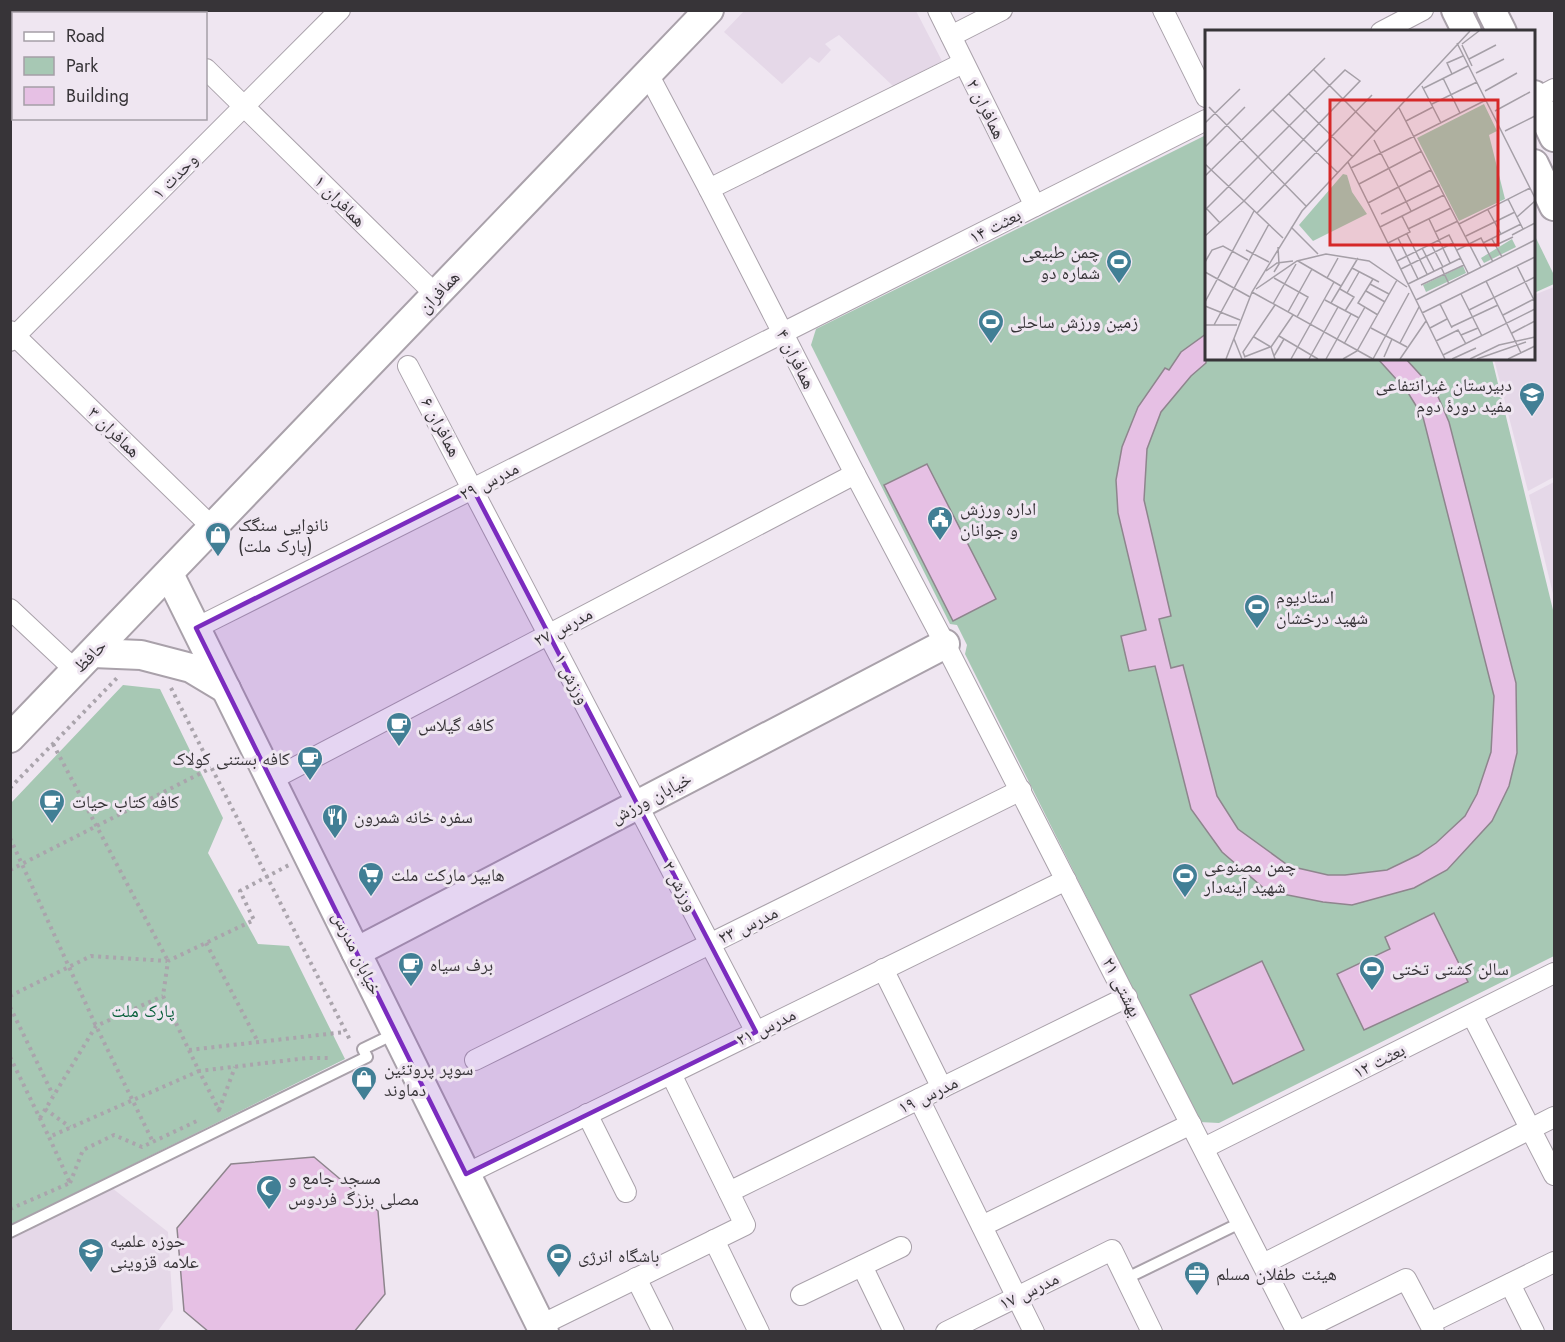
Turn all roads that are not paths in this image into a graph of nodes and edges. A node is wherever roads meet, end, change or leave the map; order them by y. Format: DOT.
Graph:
graph roads {
  1 [pos="340,10"];
  2 [pos="709,10"];
  3 [pos="938,10"];
  4 [pos="1002,10"];
  5 [pos="1163,10"];
  6 [pos="1423,10"];
  7 [pos="1456,10"];
  8 [pos="1491,10"];
  9 [pos="1386,30"];
  10 [pos="1466,30"];
  11 [pos="1501,30"];
  12 [pos="951,36"];
  13 [pos="963,63"];
  14 [pos="207,70"];
  15 [pos="648,74"];
  16 [pos="1541,94"];
  17 [pos="1205,96"];
  18 [pos="245,106"];
  19 [pos="1205,121"];
  20 [pos="1554,137"];
  21 [pos="1535,168"];
  22 [pos="709,189"];
  23 [pos="1035,206"];
  24 [pos="1554,206"];
  25 [pos="436,295"];
  26 [pos="783,333"];
  27 [pos="12,336"];
  28 [pos="408,366"];
  29 [pos="855,474"];
  30 [pos="473,489"];
  31 [pos="213,528"];
  32 [pos="169,574"];
  33 [pos="10,609"];
  34 [pos="196,628"];
  35 [pos="549,634"];
  36 [pos="945,644"];
  37 [pos="84,662"];
  38 [pos="226,688"];
  39 [pos="10,738"];
  40 [pos="271,780"];
  41 [pos="1021,790"];
  42 [pos="638,805"];
  43 [pos="1066,880"];
  44 [pos="710,944"];
  45 [pos="356,952"];
  46 [pos="883,969"];
  47 [pos="1554,973"];
  48 [pos="1127,997"];
  49 [pos="1472,1015"];
  50 [pos="756,1032"];
  51 [pos="396,1033"];
  52 [pos="476,1060"];
  53 [pos="671,1074"];
  54 [pos="942,1088"];
  55 [pos="919,1099"];
  56 [pos="587,1114"];
  57 [pos="1554,1117"];
  58 [pos="1191,1124"];
  59 [pos="1531,1129"];
  60 [pos="1204,1149"];
  61 [pos="466,1174"];
  62 [pos="1554,1175"];
  63 [pos="626,1192"];
  64 [pos="729,1192"];
  65 [pos="1242,1222"];
  66 [pos="982,1226"];
  67 [pos="10,1232"];
  68 [pos="714,1240"];
  69 [pos="901,1246"];
  70 [pos="1554,1262"];
  71 [pos="1263,1264"];
  72 [pos="862,1266"];
  73 [pos="636,1278"];
  74 [pos="1125,1279"];
  75 [pos="1510,1284"];
  76 [pos="801,1295"];
  77 [pos="1017,1297"];
  78 [pos="1432,1328"];
  79 [pos="542,1329"];
  80 [pos="1149,1331"];
  81 [pos="663,1332"];
  82 [pos="759,1332"];
  83 [pos="894,1332"];
  84 [pos="946,1332"];
  85 [pos="1034,1332"];
  86 [pos="1298,1332"];
  87 [pos="1534,1332"];
  1 -- 18 [label="street, وحدت ۱"];
  2 -- 15 [label="main road, همافران"];
  3 -- 12 [label="street, همافران ۲"];
  4 -- 12 [label="street"];
  5 -- 17 [label="street"];
  6 -- 9 [label="street"];
  7 -- 10 [label="main road"];
  8 -- 11 [label="main road"];
  12 -- 13 [label="street, همافران ۲"];
  13 -- 22 [label="street"];
  13 -- 23 [label="street, همافران ۲"];
  14 -- 18 [label="street, همافران ۱"];
  15 -- 22 [label="street, همافران ۴"];
  15 -- 25 [label="main road, همافران"];
  16 -- 20 [label="main road"];
  18 -- 25 [label="street, همافران ۱"];
  18 -- 27 [label="street, وحدت ۱"];
  19 -- 23 [label="street, بعثت ۱۴"];
  21 -- 24 [label="main road"];
  22 -- 26 [label="street, همافران ۴"];
  23 -- 26 [label="street, بعثت ۱۴"];
  25 -- 31 [label="main road, همافران"];
  26 -- 29 [label="street, همافران ۴"];
  26 -- 30 [label="street, مدرس ۲۹"];
  27 -- 31 [label="street, همافران ۳"];
  28 -- 30 [label="street, همافران ۶"];
  29 -- 35 [label="street, مدرس ۲۷"];
  29 -- 36 [label="street, همافران ۴"];
  30 -- 34 [label="street, مدرس ۲۹"];
  30 -- 35 [label="street, ورزش ۱"];
  31 -- 32 [label="main road, همافران"];
  32 -- 34 [label="main road, خیابان مدرس"];
  32 -- 37 [label="main road, حافظ"];
  33 -- 37 [label="street"];
  34 -- 38 [label="main road, خیابان مدرس"];
  35 -- 40 [label="street, مدرس ۲۷"];
  35 -- 42 [label="street, ورزش ۱"];
  36 -- 41 [label="street, بهشتی ۲۱"];
  36 -- 42 [label="main road, خیابان ورزش"];
  37 -- 38 [label="main road"];
  37 -- 39 [label="main road, حافظ"];
  38 -- 40 [label="main road, خیابان مدرس"];
  40 -- 45 [label="main road, خیابان مدرس"];
  41 -- 43 [label="street, بهشتی ۲۱"];
  41 -- 44 [label="street, مدرس ۲۳"];
  42 -- 44 [label="street, ورزش ۲"];
  42 -- 45 [label="main road, خیابان ورزش"];
  43 -- 46 [label="street, مدرس ۲۱"];
  43 -- 48 [label="street, بهشتی ۲۱"];
  44 -- 50 [label="street, ورزش ۲"];
  44 -- 52 [label="street, مدرس ۲۳"];
  45 -- 51 [label="main road, خیابان مدرس"];
  46 -- 50 [label="street, مدرس ۲۱"];
  46 -- 54 [label="street"];
  47 -- 49 [label="street, بعثت ۱۲"];
  48 -- 54 [label="street, مدرس ۱۹"];
  48 -- 58 [label="street, بهشتی ۲۱"];
  49 -- 59 [label="street"];
  49 -- 60 [label="street, بعثت ۱۲"];
  50 -- 53 [label="street, مدرس ۲۱"];
  51 -- 61 [label="main road, خیابان مدرس"];
  51 -- 67 [label="lane"];
  53 -- 56 [label="street, مدرس ۲۱"];
  53 -- 64 [label="street"];
  54 -- 55 [label="street, مدرس ۱۹"];
  55 -- 64 [label="street, مدرس ۱۹"];
  55 -- 66 [label="street"];
  56 -- 61 [label="street, مدرس ۲۱"];
  56 -- 63 [label="street"];
  57 -- 59 [label="street"];
  58 -- 60 [label="street, بهشتی ۲۱"];
  58 -- 66 [label="street"];
  59 -- 62 [label="street"];
  59 -- 71 [label="street"];
  60 -- 65 [label="street, بهشتی ۲۱"];
  61 -- 79 [label="main road, خیابان مدرس"];
  64 -- 68 [label="street"];
  65 -- 71 [label="street, بهشتی ۲۱"];
  65 -- 74 [label="lane"];
  66 -- 77 [label="street"];
  68 -- 73 [label="street"];
  68 -- 82 [label="street"];
  69 -- 72 [label="street"];
  70 -- 75 [label="street"];
  71 -- 86 [label="street, بهشتی ۲۱"];
  72 -- 76 [label="street"];
  72 -- 83 [label="street"];
  73 -- 79 [label="street"];
  73 -- 81 [label="street"];
  74 -- 77 [label="street, مدرس ۱۷"];
  74 -- 80 [label="street"];
  75 -- 78 [label="street"];
  75 -- 87 [label="street"];
  77 -- 84 [label="street, مدرس ۱۷"];
  77 -- 85 [label="street"];
  78 -- 86 [label="street"];
}
